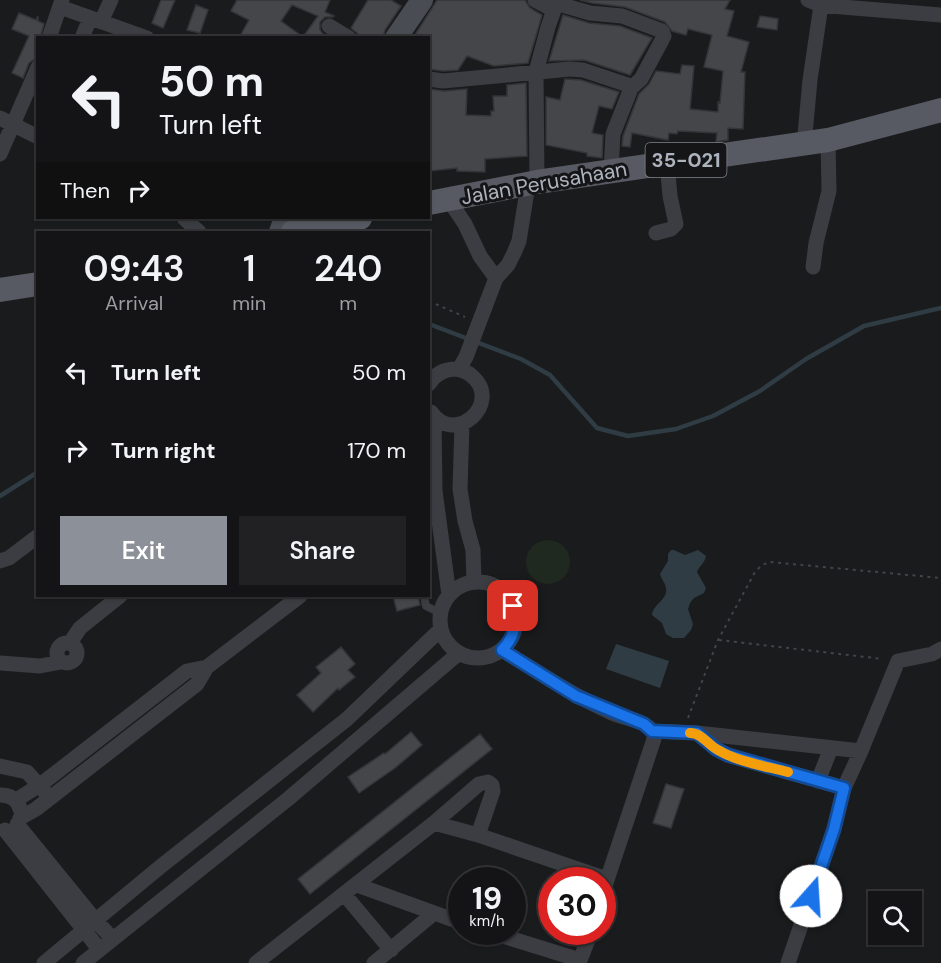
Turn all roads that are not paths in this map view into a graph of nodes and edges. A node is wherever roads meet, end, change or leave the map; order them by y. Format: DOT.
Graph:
graph roads {
  1 [pos="111,0"];
  2 [pos="422,0"];
  3 [pos="535,0"];
  4 [pos="815,2"];
  5 [pos="61,3"];
  6 [pos="843,4"];
  7 [pos="558,5"];
  8 [pos="927,6"];
  9 [pos="941,15"];
  10 [pos="96,20"];
  11 [pos="329,26"];
  12 [pos="50,36"];
  13 [pos="84,36"];
  14 [pos="141,36"];
  15 [pos="346,36"];
  16 [pos="397,36"];
  17 [pos="36,70"];
  18 [pos="536,72"];
  19 [pos="430,78"];
  20 [pos="631,88"];
  21 [pos="941,110"];
  22 [pos="6,122"];
  23 [pos="36,136"];
  24 [pos="828,140"];
  25 [pos="804,145"];
  26 [pos="0,154"];
  27 [pos="667,163"];
  28 [pos="611,171"];
  29 [pos="533,183"];
  30 [pos="439,201"];
  31 [pos="185,219"];
  32 [pos="355,219"];
  33 [pos="198,231"];
  34 [pos="297,231"];
  35 [pos="656,233"];
  36 [pos="813,267"];
  37 [pos="496,279"];
  38 [pos="36,284"];
  39 [pos="0,290"];
  40 [pos="462,363"];
  41 [pos="430,383"];
  42 [pos="432,414"];
  43 [pos="462,424"];
  44 [pos="434,534"];
  45 [pos="36,538"];
  46 [pos="0,561"];
  47 [pos="474,582"];
  48 [pos="448,595"];
  49 [pos="119,597"];
  50 [pos="299,597"];
  51 [pos="424,597"];
  52 [pos="440,613"];
  53 [pos="441,629"];
  54 [pos="941,649"];
  55 [pos="502,650"];
  56 [pos="459,653"];
  57 [pos="0,663"];
  58 [pos="207,667"];
  59 [pos="652,731"];
  60 [pos="690,733"];
  61 [pos="831,748"];
  62 [pos="861,752"];
  63 [pos="0,766"];
  64 [pos="818,781"];
  65 [pos="40,784"];
  66 [pos="844,788"];
  67 [pos="0,795"];
  68 [pos="49,798"];
  69 [pos="16,800"];
  70 [pos="434,823"];
  71 [pos="11,826"];
  72 [pos="478,835"];
  73 [pos="559,867"];
  74 [pos="611,867"];
  75 [pos="357,885"];
  76 [pos="344,894"];
  77 [pos="433,914"];
  78 [pos="448,919"];
  79 [pos="90,926"];
  80 [pos="112,938"];
  81 [pos="526,944"];
  82 [pos="586,945"];
  83 [pos="99,949"];
  84 [pos="391,950"];
  85 [pos="580,962"];
  86 [pos="44,963"];
  87 [pos="83,963"];
  88 [pos="256,963"];
  89 [pos="374,963"];
  90 [pos="788,963"];
  1 -- 10 [label="street"];
  2 -- 16 [label="street"];
  3 -- 7 [label="street"];
  4 -- 6 [label="street"];
  4 -- 25 [label="street"];
  5 -- 10 [label="street"];
  5 -- 12 [label="street"];
  6 -- 8 [label="street"];
  7 -- 18 [label="street"];
  7 -- 20 [label="street"];
  8 -- 9 [label="street"];
  10 -- 13 [label="street"];
  10 -- 14 [label="street"];
  11 -- 15 [label="street"];
  17 -- 22 [label="street"];
  18 -- 19 [label="street"];
  18 -- 20 [label="street"];
  18 -- 29 [label="street"];
  20 -- 28 [label="street"];
  21 -- 24 [label="main road, Jalan Perusahaan / 35-021"];
  22 -- 23 [label="street"];
  22 -- 26 [label="street"];
  24 -- 25 [label="main road, Jalan Perusahaan / 35-021"];
  24 -- 36 [label="street"];
  25 -- 27 [label="main road, Jalan Perusahaan / 35-021"];
  27 -- 28 [label="main road, Jalan Perusahaan / 35-021"];
  27 -- 35 [label="street"];
  28 -- 29 [label="main road, Jalan Perusahaan / 35-021"];
  29 -- 30 [label="main road, Jalan Perusahaan / 35-021"];
  29 -- 37 [label="street"];
  30 -- 37 [label="street"];
  31 -- 33 [label="street"];
  32 -- 34 [label="main road"];
  37 -- 40 [label="street"];
  38 -- 39 [label="main road"];
  40 -- 41 [label="street"];
  40 -- 43 [label="street"];
  42 -- 43 [label="street"];
  42 -- 44 [label="street"];
  43 -- 47 [label="street"];
  44 -- 48 [label="street"];
  45 -- 46 [label="street"];
  47 -- 48 [label="street"];
  47 -- 55 [label="street"];
  48 -- 52 [label="street"];
  49 -- 57 [label="street"];
  50 -- 58 [label="street"];
  51 -- 52 [label="lane"];
  52 -- 53 [label="street"];
  53 -- 56 [label="street"];
  53 -- 79 [label="street"];
  54 -- 62 [label="street"];
  55 -- 56 [label="street"];
  55 -- 59 [label="street"];
  56 -- 80 [label="street"];
  58 -- 65 [label="street"];
  58 -- 68 [label="street"];
  59 -- 60 [label="street"];
  59 -- 74 [label="street"];
  60 -- 61 [label="street"];
  60 -- 64 [label="street"];
  61 -- 62 [label="street"];
  61 -- 64 [label="street"];
  62 -- 66 [label="street"];
  63 -- 65 [label="street"];
  64 -- 66 [label="street"];
  65 -- 68 [label="street"];
  65 -- 69 [label="street"];
  66 -- 90 [label="street"];
  67 -- 69 [label="street"];
  68 -- 71 [label="street"];
  69 -- 71 [label="street"];
  70 -- 72 [label="street"];
  70 -- 72 [label="street"];
  70 -- 75 [label="street"];
  71 -- 79 [label="street"];
  72 -- 73 [label="street"];
  75 -- 76 [label="street"];
  75 -- 77 [label="street"];
  76 -- 84 [label="street"];
  76 -- 88 [label="street"];
  77 -- 78 [label="street"];
  77 -- 84 [label="street"];
  79 -- 80 [label="street"];
  79 -- 83 [label="street"];
  79 -- 86 [label="street"];
  80 -- 83 [label="street"];
  81 -- 85 [label="street"];
  82 -- 85 [label="street"];
  83 -- 87 [label="street"];
  84 -- 89 [label="street"];
}
